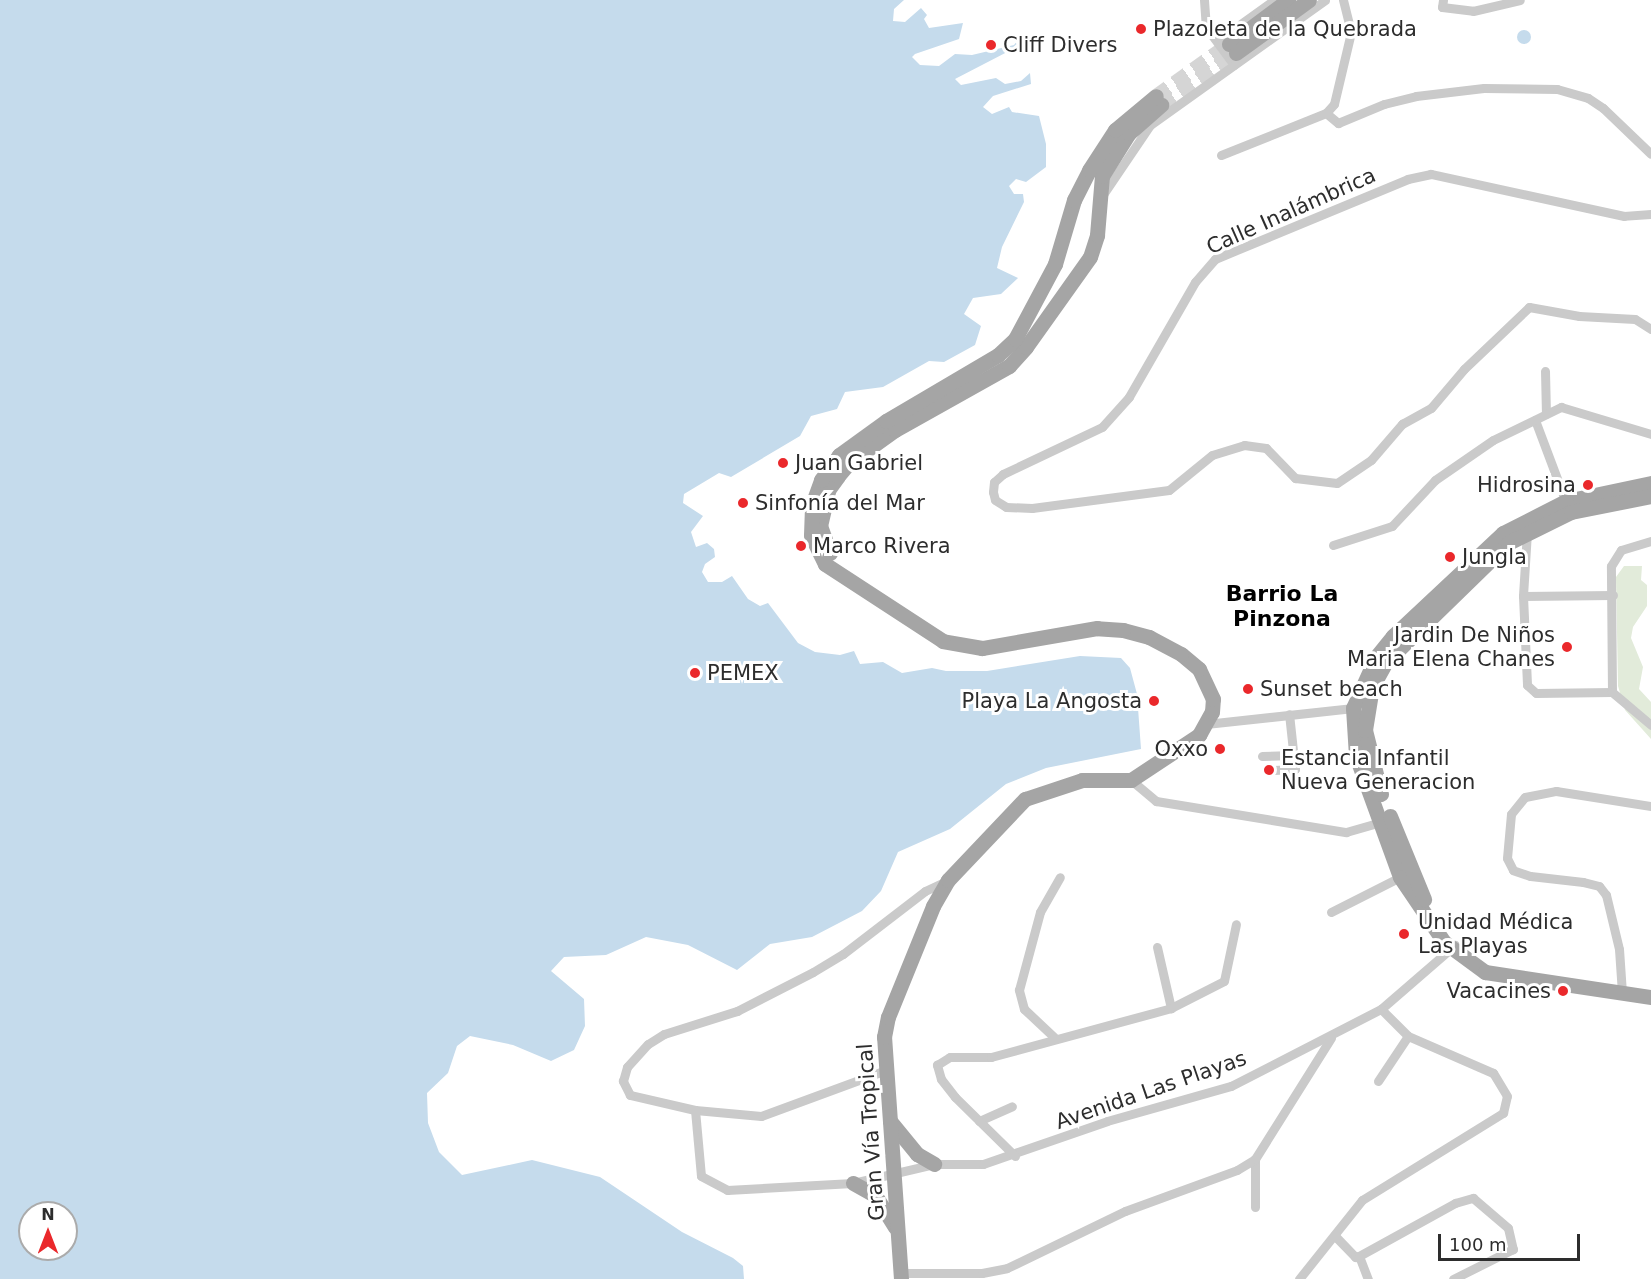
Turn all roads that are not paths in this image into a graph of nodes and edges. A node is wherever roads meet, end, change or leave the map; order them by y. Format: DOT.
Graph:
graph roads {
  1 [pos="1204,0"];
  2 [pos="1274,0"];
  3 [pos="1287,0"];
  4 [pos="1309,0"];
  5 [pos="1325,0"];
  6 [pos="1343,0"];
  7 [pos="1443,0"];
  8 [pos="1520,0"];
  9 [pos="1229,51"];
  10 [pos="1326,113"];
  11 [pos="1221,154"];
  12 [pos="1651,154"];
  13 [pos="1098,203"];
  14 [pos="1651,214"];
  15 [pos="1651,329"];
  16 [pos="1545,371"];
  17 [pos="1546,414"];
  18 [pos="1535,420"];
  19 [pos="1651,434"];
  20 [pos="1651,483"];
  21 [pos="1651,496"];
  22 [pos="1568,507"];
  23 [pos="1523,528"];
  24 [pos="1651,541"];
  25 [pos="1333,545"];
  26 [pos="852,578"];
  27 [pos="1523,596"];
  28 [pos="1612,596"];
  29 [pos="1612,692"];
  30 [pos="1353,708"];
  31 [pos="1289,714"];
  32 [pos="1206,724"];
  33 [pos="1651,725"];
  34 [pos="1294,754"];
  35 [pos="1262,756"];
  36 [pos="1274,770"];
  37 [pos="1131,780"];
  38 [pos="1651,806"];
  39 [pos="1386,820"];
  40 [pos="1060,877"];
  41 [pos="1400,877"];
  42 [pos="948,880"];
  43 [pos="1331,912"];
  44 [pos="1236,924"];
  45 [pos="1454,946"];
  46 [pos="1157,947"];
  47 [pos="1622,990"];
  48 [pos="1651,991"];
  49 [pos="1651,997"];
  50 [pos="1171,1008"];
  51 [pos="1381,1009"];
  52 [pos="1408,1036"];
  53 [pos="1331,1037"];
  54 [pos="1056,1039"];
  55 [pos="886,1070"];
  56 [pos="1378,1080"];
  57 [pos="1012,1106"];
  58 [pos="694,1110"];
  59 [pos="890,1121"];
  60 [pos="979,1121"];
  61 [pos="1015,1156"];
  62 [pos="1255,1159"];
  63 [pos="934,1164"];
  64 [pos="894,1175"];
  65 [pos="853,1184"];
  66 [pos="1255,1207"];
  67 [pos="899,1233"];
  68 [pos="1336,1237"];
  69 [pos="1359,1256"];
  70 [pos="902,1276"];
  71 [pos="1299,1279"];
  72 [pos="1368,1279"];
  73 [pos="1453,1279"];
  1 -- 9 [label="street"];
  2 -- 9 [label="street"];
  3 -- 9 [label="main road"];
  4 -- 9 [label="main road"];
  5 -- 9 [label="street"];
  6 -- 10 [label="street"];
  7 -- 8 [label="street"];
  9 -- 13 [label="street"];
  10 -- 11 [label="street"];
  10 -- 12 [label="street"];
  13 -- 26 [label="main road"];
  13 -- 26 [label="main road"];
  14 -- 15 [label="street, Calle Inalámbrica"];
  16 -- 17 [label="street"];
  17 -- 18 [label="street"];
  17 -- 19 [label="street"];
  18 -- 22 [label="street"];
  18 -- 25 [label="street"];
  20 -- 22 [label="main road"];
  21 -- 22 [label="main road"];
  22 -- 23 [label="main road"];
  23 -- 27 [label="street"];
  23 -- 30 [label="main road"];
  23 -- 39 [label="main road"];
  24 -- 28 [label="street"];
  26 -- 32 [label="main road"];
  27 -- 28 [label="street"];
  27 -- 29 [label="street"];
  28 -- 29 [label="street"];
  29 -- 33 [label="street"];
  30 -- 31 [label="street"];
  30 -- 39 [label="main road"];
  31 -- 32 [label="street"];
  31 -- 34 [label="street"];
  32 -- 37 [label="main road"];
  34 -- 35 [label="street"];
  34 -- 36 [label="street"];
  37 -- 39 [label="street"];
  37 -- 42 [label="main road, Gran Vía Tropical"];
  38 -- 47 [label="street"];
  39 -- 41 [label="main road"];
  39 -- 45 [label="main road"];
  40 -- 54 [label="street"];
  41 -- 43 [label="street"];
  41 -- 45 [label="main road"];
  42 -- 55 [label="main road, Gran Vía Tropical"];
  42 -- 58 [label="street"];
  44 -- 50 [label="street"];
  45 -- 47 [label="main road"];
  45 -- 51 [label="street, Avenida Las Playas"];
  46 -- 50 [label="street"];
  47 -- 48 [label="main road"];
  47 -- 49 [label="main road"];
  50 -- 54 [label="street"];
  51 -- 52 [label="street"];
  51 -- 53 [label="street, Avenida Las Playas"];
  52 -- 56 [label="street"];
  52 -- 68 [label="street"];
  53 -- 61 [label="street, Avenida Las Playas"];
  53 -- 62 [label="street"];
  54 -- 60 [label="street"];
  55 -- 58 [label="street"];
  55 -- 59 [label="main road, Gran Vía Tropical"];
  57 -- 60 [label="street"];
  58 -- 65 [label="street, Avenida Las Playas"];
  59 -- 63 [label="main road"];
  59 -- 64 [label="main road, Gran Vía Tropical"];
  60 -- 61 [label="street"];
  61 -- 63 [label="street, Avenida Las Playas"];
  62 -- 66 [label="street"];
  62 -- 70 [label="street"];
  63 -- 64 [label="street, Avenida Las Playas"];
  64 -- 65 [label="street, Avenida Las Playas"];
  64 -- 67 [label="main road, Gran Vía Tropical"];
  65 -- 67 [label="main road"];
  67 -- 70 [label="main road, Gran Vía Tropical"];
  68 -- 69 [label="street"];
  68 -- 71 [label="street"];
  69 -- 72 [label="street"];
  69 -- 73 [label="street"];
}
